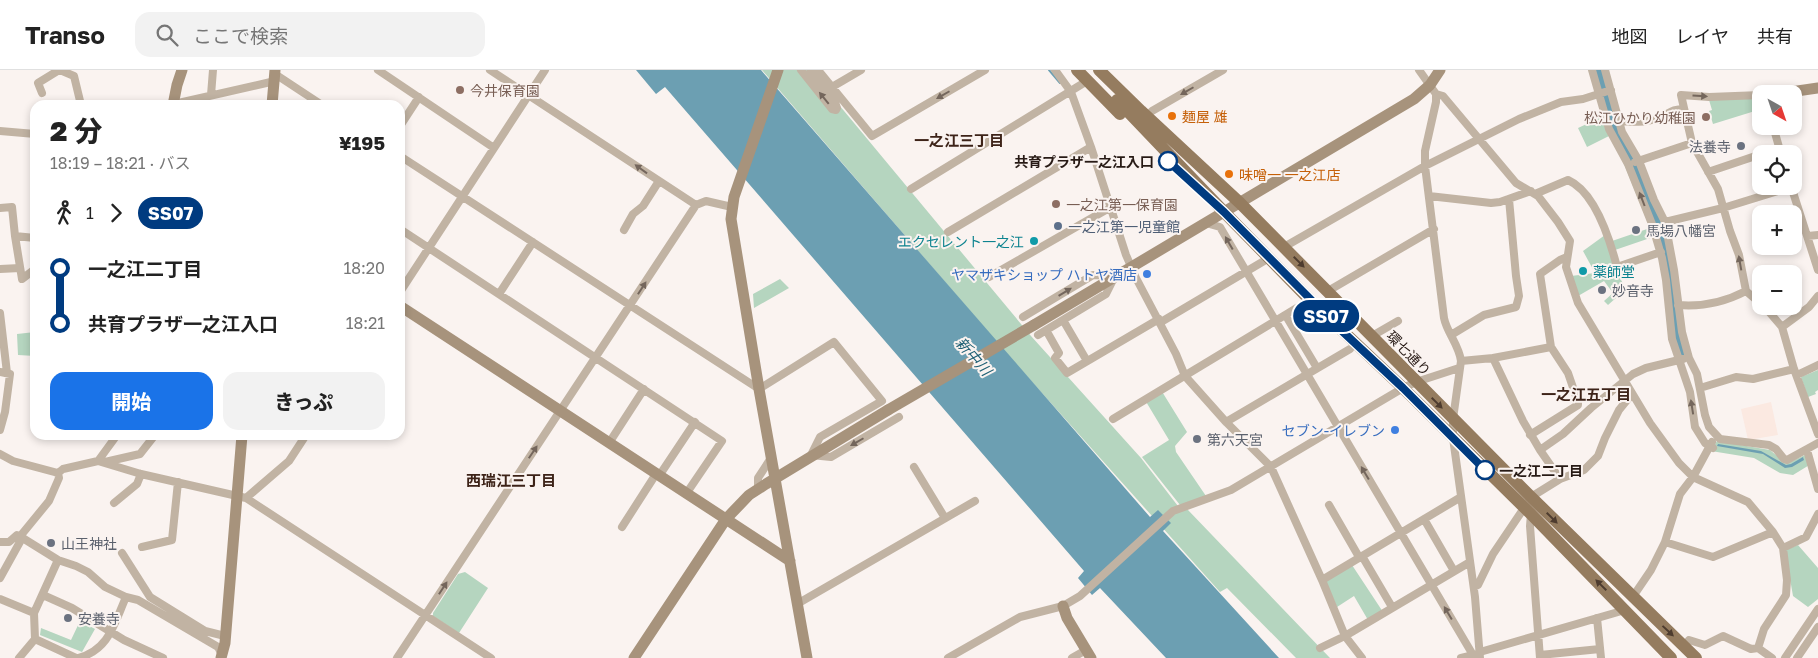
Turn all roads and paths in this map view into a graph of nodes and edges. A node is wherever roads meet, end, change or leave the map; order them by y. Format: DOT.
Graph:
graph roads {
  1 [pos="60,70"];
  2 [pos="182,70"];
  3 [pos="213,70"];
  4 [pos="378,70"];
  5 [pos="490,70"];
  6 [pos="545,70"];
  7 [pos="778,70"];
  8 [pos="801,70"];
  9 [pos="811,70"];
  10 [pos="818,70"];
  11 [pos="861,70"];
  12 [pos="985,70"];
  13 [pos="1055,70"];
  14 [pos="1077,70"];
  15 [pos="1099,70"];
  16 [pos="1111,70"];
  17 [pos="1223,70"];
  18 [pos="1419,70"];
  19 [pos="1440,70"];
  20 [pos="1592,70"];
  21 [pos="1605,70"];
  22 [pos="275,75"];
  23 [pos="1087,76"];
  24 [pos="832,87"];
  25 [pos="1818,88"];
  26 [pos="1433,90"];
  27 [pos="1802,90"];
  28 [pos="1071,92"];
  29 [pos="1605,92"];
  30 [pos="42,93"];
  31 [pos="211,95"];
  32 [pos="528,95"];
  33 [pos="1752,95"];
  34 [pos="420,97"];
  35 [pos="80,100"];
  36 [pos="175,100"];
  37 [pos="190,100"];
  38 [pos="272,100"];
  39 [pos="314,100"];
  40 [pos="1684,109"];
  41 [pos="1142,113"];
  42 [pos="405,119"];
  43 [pos="1618,121"];
  44 [pos="0,131"];
  45 [pos="30,134"];
  46 [pos="1480,138"];
  47 [pos="1692,143"];
  48 [pos="1091,147"];
  49 [pos="494,148"];
  50 [pos="405,159"];
  51 [pos="1752,159"];
  52 [pos="1633,163"];
  53 [pos="1424,166"];
  54 [pos="1708,172"];
  55 [pos="659,181"];
  56 [pos="911,189"];
  57 [pos="1534,193"];
  58 [pos="1765,195"];
  59 [pos="1794,195"];
  60 [pos="463,196"];
  61 [pos="1429,196"];
  62 [pos="1509,198"];
  63 [pos="733,202"];
  64 [pos="1240,203"];
  65 [pos="696,205"];
  66 [pos="1111,207"];
  67 [pos="0,208"];
  68 [pos="1723,208"];
  69 [pos="1224,212"];
  70 [pos="1206,222"];
  71 [pos="1665,222"];
  72 [pos="1434,229"];
  73 [pos="624,230"];
  74 [pos="405,232"];
  75 [pos="948,232"];
  76 [pos="1818,235"];
  77 [pos="15,236"];
  78 [pos="1808,236"];
  79 [pos="30,238"];
  80 [pos="533,242"];
  81 [pos="1284,247"];
  82 [pos="429,248"];
  83 [pos="1661,252"];
  84 [pos="1567,257"];
  85 [pos="1269,258"];
  86 [pos="1131,267"];
  87 [pos="20,268"];
  88 [pos="0,269"];
  89 [pos="1818,270"];
  90 [pos="1246,272"];
  91 [pos="30,273"];
  92 [pos="1115,276"];
  93 [pos="989,277"];
  94 [pos="405,284"];
  95 [pos="1328,291"];
  96 [pos="1746,291"];
  97 [pos="499,294"];
  98 [pos="1752,296"];
  99 [pos="1818,296"];
  100 [pos="1310,300"];
  101 [pos="630,305"];
  102 [pos="1678,305"];
  103 [pos="405,309"];
  104 [pos="0,313"];
  105 [pos="1771,315"];
  106 [pos="1286,316"];
  107 [pos="1024,317"];
  108 [pos="1063,320"];
  109 [pos="1160,320"];
  110 [pos="1398,320"];
  111 [pos="1276,322"];
  112 [pos="1782,327"];
  113 [pos="1036,330"];
  114 [pos="1046,330"];
  115 [pos="1451,335"];
  116 [pos="1372,336"];
  117 [pos="1551,347"];
  118 [pos="1350,349"];
  119 [pos="596,357"];
  120 [pos="1493,358"];
  121 [pos="1689,358"];
  122 [pos="1678,360"];
  123 [pos="1087,361"];
  124 [pos="1460,364"];
  125 [pos="1818,365"];
  126 [pos="1317,368"];
  127 [pos="1796,372"];
  128 [pos="3,373"];
  129 [pos="1307,374"];
  130 [pos="1185,376"];
  131 [pos="1624,380"];
  132 [pos="1416,382"];
  133 [pos="1403,388"];
  134 [pos="1700,388"];
  135 [pos="644,389"];
  136 [pos="758,389"];
  137 [pos="1632,394"];
  138 [pos="885,406"];
  139 [pos="561,412"];
  140 [pos="899,417"];
  141 [pos="1113,419"];
  142 [pos="1453,419"];
  143 [pos="695,422"];
  144 [pos="1226,422"];
  145 [pos="1339,428"];
  146 [pos="0,430"];
  147 [pos="1818,434"];
  148 [pos="1530,435"];
  149 [pos="1453,438"];
  150 [pos="114,440"];
  151 [pos="151,440"];
  152 [pos="242,440"];
  153 [pos="303,440"];
  154 [pos="609,443"];
  155 [pos="1712,443"];
  156 [pos="1818,443"];
  157 [pos="1540,450"];
  158 [pos="1808,453"];
  159 [pos="0,454"];
  160 [pos="811,455"];
  161 [pos="771,458"];
  162 [pos="101,462"];
  163 [pos="914,466"];
  164 [pos="1271,467"];
  165 [pos="58,473"];
  166 [pos="141,474"];
  167 [pos="658,475"];
  168 [pos="1693,477"];
  169 [pos="775,478"];
  170 [pos="1560,479"];
  171 [pos="178,482"];
  172 [pos="758,489"];
  173 [pos="1818,489"];
  174 [pos="686,494"];
  175 [pos="241,496"];
  176 [pos="1461,497"];
  177 [pos="975,501"];
  178 [pos="114,503"];
  179 [pos="1329,505"];
  180 [pos="1528,506"];
  181 [pos="1818,514"];
  182 [pos="945,518"];
  183 [pos="1424,518"];
  184 [pos="726,519"];
  185 [pos="622,526"];
  186 [pos="1401,532"];
  187 [pos="1773,532"];
  188 [pos="21,537"];
  189 [pos="0,542"];
  190 [pos="1666,542"];
  191 [pos="142,547"];
  192 [pos="1783,548"];
  193 [pos="122,553"];
  194 [pos="1360,557"];
  195 [pos="58,560"];
  196 [pos="790,561"];
  197 [pos="1470,562"];
  198 [pos="1454,571"];
  199 [pos="0,578"];
  200 [pos="1322,580"];
  201 [pos="1432,584"];
  202 [pos="1474,587"];
  203 [pos="43,595"];
  204 [pos="126,598"];
  205 [pos="1632,598"];
  206 [pos="0,599"];
  207 [pos="797,604"];
  208 [pos="1063,606"];
  209 [pos="1392,608"];
  210 [pos="1818,608"];
  211 [pos="1625,610"];
  212 [pos="34,613"];
  213 [pos="426,614"];
  214 [pos="1597,618"];
  215 [pos="1818,627"];
  216 [pos="111,631"];
  217 [pos="226,636"];
  218 [pos="1345,636"];
  219 [pos="1538,636"];
  220 [pos="35,639"];
  221 [pos="1684,646"];
  222 [pos="1320,648"];
  223 [pos="1600,649"];
  224 [pos="1754,649"];
  225 [pos="1088,654"];
  226 [pos="1478,654"];
  227 [pos="223,657"];
  228 [pos="1540,657"];
  229 [pos="19,658"];
  230 [pos="77,658"];
  231 [pos="163,658"];
  232 [pos="397,658"];
  233 [pos="492,658"];
  234 [pos="634,658"];
  235 [pos="807,658"];
  236 [pos="948,658"];
  237 [pos="1072,658"];
  238 [pos="1362,658"];
  239 [pos="1461,658"];
  240 [pos="1601,658"];
  241 [pos="1671,658"];
  242 [pos="1696,658"];
  243 [pos="1747,658"];
  244 [pos="1772,658"];
  245 [pos="1785,658"];
  246 [pos="1797,658"];
  1 -- 30 [label="street"];
  1 -- 35 [label="street"];
  2 -- 36 [label="street"];
  3 -- 31 [label="street"];
  4 -- 34 [label="street"];
  5 -- 32 [label="street"];
  6 -- 32 [label="street"];
  7 -- 63 [label="street"];
  9 -- 8 [label="street, one-way"];
  10 -- 24 [label="street"];
  11 -- 24 [label="street"];
  12 -- 24 [label="street, one-way"];
  13 -- 28 [label="street"];
  14 -- 23 [label="main road"];
  15 -- 41 [label="main road, 環七通り"];
  16 -- 41 [label="main road"];
  17 -- 41 [label="street, one-way"];
  18 -- 26 [label="street"];
  19 -- 26 [label="street"];
  20 -- 29 [label="street"];
  21 -- 29 [label="street"];
  22 -- 31 [label="street"];
  22 -- 38 [label="street"];
  22 -- 39 [label="street"];
  23 -- 28 [label="street"];
  23 -- 41 [label="main road, 環七通り"];
  23 -- 69 [label="main road"];
  25 -- 27 [label="street"];
  26 -- 46 [label="street"];
  26 -- 53 [label="street"];
  26 -- 64 [label="street"];
  28 -- 48 [label="street"];
  28 -- 56 [label="street"];
  29 -- 43 [label="street"];
  29 -- 46 [label="street"];
  29 -- 52 [label="street"];
  31 -- 37 [label="street"];
  32 -- 49 [label="street"];
  55 -- 32 [label="street, one-way"];
  40 -- 33 [label="street, one-way"];
  34 -- 42 [label="street"];
  34 -- 49 [label="street"];
  40 -- 43 [label="street"];
  40 -- 47 [label="street"];
  41 -- 64 [label="main road, 環七通り"];
  41 -- 69 [label="main road, 環七通り"];
  43 -- 52 [label="street"];
  44 -- 45 [label="street"];
  46 -- 53 [label="street"];
  46 -- 57 [label="street"];
  47 -- 52 [label="street"];
  47 -- 54 [label="street"];
  48 -- 66 [label="street"];
  48 -- 75 [label="street"];
  49 -- 60 [label="street"];
  50 -- 60 [label="street"];
  51 -- 54 [label="street"];
  52 -- 71 [label="street"];
  83 -- 52 [label="street, one-way"];
  53 -- 61 [label="street"];
  53 -- 81 [label="street"];
  54 -- 68 [label="street"];
  55 -- 65 [label="street"];
  55 -- 73 [label="street"];
  57 -- 62 [label="street"];
  57 -- 83 [label="street"];
  57 -- 84 [label="street"];
  58 -- 68 [label="street"];
  59 -- 78 [label="street"];
  60 -- 80 [label="street"];
  60 -- 82 [label="street"];
  61 -- 62 [label="street"];
  61 -- 72 [label="street"];
  62 -- 115 [label="street"];
  63 -- 65 [label="street"];
  63 -- 136 [label="street"];
  64 -- 69 [label="street"];
  64 -- 81 [label="main road, 環七通り"];
  101 -- 65 [label="street, one-way"];
  66 -- 86 [label="street"];
  66 -- 93 [label="street"];
  67 -- 77 [label="street"];
  68 -- 71 [label="street"];
  96 -- 68 [label="street, one-way"];
  69 -- 70 [label="street"];
  69 -- 85 [label="main road, 環七通り"];
  70 -- 86 [label="street"];
  90 -- 70 [label="street, one-way"];
  71 -- 102 [label="street"];
  72 -- 95 [label="street"];
  72 -- 115 [label="street"];
  74 -- 82 [label="street"];
  76 -- 78 [label="street"];
  77 -- 79 [label="street"];
  77 -- 87 [label="street"];
  78 -- 89 [label="street"];
  80 -- 97 [label="street"];
  80 -- 101 [label="street"];
  81 -- 95 [label="main road, 環七通り, one-way"];
  82 -- 94 [label="street"];
  82 -- 97 [label="street"];
  83 -- 122 [label="street"];
  84 -- 117 [label="street"];
  84 -- 131 [label="street"];
  85 -- 90 [label="street"];
  85 -- 100 [label="main road, 環七通り"];
  86 -- 92 [label="street"];
  86 -- 109 [label="street"];
  87 -- 88 [label="street"];
  87 -- 91 [label="street"];
  90 -- 109 [label="street"];
  90 -- 111 [label="street"];
  107 -- 92 [label="street, one-way"];
  92 -- 108 [label="street"];
  92 -- 113 [label="street"];
  95 -- 116 [label="main road, 環七通り"];
  96 -- 98 [label="street"];
  96 -- 102 [label="street"];
  97 -- 119 [label="street"];
  99 -- 112 [label="street"];
  100 -- 106 [label="street"];
  100 -- 133 [label="main road, 環七通り"];
  101 -- 119 [label="street"];
  101 -- 136 [label="street"];
  102 -- 121 [label="street"];
  103 -- 139 [label="street"];
  104 -- 128 [label="street"];
  105 -- 112 [label="street"];
  106 -- 111 [label="street"];
  106 -- 126 [label="street"];
  108 -- 114 [label="street"];
  108 -- 123 [label="street"];
  109 -- 123 [label="street"];
  109 -- 130 [label="street"];
  110 -- 116 [label="street"];
  111 -- 129 [label="street"];
  111 -- 130 [label="street"];
  112 -- 127 [label="street"];
  113 -- 114 [label="street"];
  113 -- 138 [label="street, bridge"];
  114 -- 123 [label="street"];
  115 -- 124 [label="street"];
  116 -- 132 [label="main road, 環七通り"];
  117 -- 120 [label="street"];
  117 -- 148 [label="street"];
  118 -- 126 [label="street"];
  119 -- 135 [label="street"];
  119 -- 139 [label="street"];
  120 -- 124 [label="street"];
  120 -- 148 [label="street"];
  121 -- 122 [label="street"];
  121 -- 134 [label="street"];
  122 -- 131 [label="street"];
  155 -- 122 [label="street, one-way"];
  124 -- 132 [label="street"];
  124 -- 142 [label="street"];
  125 -- 127 [label="street"];
  126 -- 129 [label="street"];
  127 -- 134 [label="street"];
  127 -- 147 [label="street"];
  128 -- 146 [label="street"];
  129 -- 144 [label="street"];
  129 -- 145 [label="street"];
  130 -- 141 [label="street"];
  130 -- 144 [label="street"];
  131 -- 137 [label="street"];
  131 -- 157 [label="street"];
  132 -- 133 [label="street"];
  132 -- 142 [label="main road, 環七通り, one-way"];
  133 -- 145 [label="street"];
  133 -- 149 [label="main road, 環七通り"];
  134 -- 155 [label="street"];
  135 -- 143 [label="street"];
  135 -- 154 [label="street"];
  136 -- 138 [label="street"];
  136 -- 161 [label="street"];
  137 -- 168 [label="street"];
  137 -- 170 [label="street"];
  138 -- 160 [label="street"];
  139 -- 154 [label="street"];
  213 -- 139 [label="street, one-way"];
  140 -- 160 [label="street, one-way"];
  142 -- 149 [label="street"];
  142 -- 180 [label="main road, 環七通り"];
  143 -- 167 [label="street"];
  143 -- 174 [label="street"];
  144 -- 164 [label="street"];
  145 -- 164 [label="street"];
  186 -- 145 [label="street, one-way"];
  148 -- 157 [label="street"];
  149 -- 176 [label="street"];
  149 -- 180 [label="main road, 環七通り"];
  150 -- 162 [label="street"];
  151 -- 162 [label="street"];
  152 -- 175 [label="street"];
  153 -- 175 [label="street"];
  154 -- 167 [label="street"];
  155 -- 158 [label="street"];
  155 -- 168 [label="street"];
  156 -- 158 [label="street"];
  157 -- 170 [label="street"];
  158 -- 173 [label="street"];
  159 -- 165 [label="street"];
  160 -- 169 [label="street"];
  161 -- 169 [label="street"];
  161 -- 172 [label="street"];
  162 -- 165 [label="street"];
  162 -- 166 [label="street"];
  163 -- 182 [label="street"];
  164 -- 200 [label="street"];
  164 -- 208 [label="street"];
  165 -- 188 [label="street"];
  166 -- 171 [label="street"];
  166 -- 178 [label="street"];
  167 -- 174 [label="street"];
  167 -- 185 [label="street"];
  168 -- 187 [label="street"];
  168 -- 190 [label="street"];
  169 -- 172 [label="street"];
  169 -- 196 [label="street"];
  170 -- 180 [label="street"];
  171 -- 175 [label="street"];
  171 -- 191 [label="street"];
  172 -- 184 [label="street"];
  174 -- 184 [label="street"];
  175 -- 213 [label="street"];
  175 -- 217 [label="street"];
  176 -- 183 [label="street"];
  176 -- 197 [label="street"];
  177 -- 182 [label="street"];
  179 -- 194 [label="street"];
  180 -- 202 [label="street"];
  180 -- 205 [label="main road, 環七通り, one-way"];
  211 -- 180 [label="main road, 環七通り, one-way"];
  180 -- 219 [label="street"];
  181 -- 192 [label="street"];
  182 -- 207 [label="street"];
  183 -- 186 [label="street"];
  183 -- 198 [label="street"];
  184 -- 196 [label="street"];
  184 -- 234 [label="street"];
  186 -- 194 [label="street"];
  186 -- 201 [label="street"];
  187 -- 190 [label="street"];
  187 -- 192 [label="street"];
  188 -- 189 [label="street"];
  188 -- 195 [label="street"];
  188 -- 199 [label="street"];
  190 -- 205 [label="street"];
  192 -- 224 [label="street"];
  193 -- 217 [label="street"];
  194 -- 200 [label="street"];
  194 -- 209 [label="street"];
  195 -- 203 [label="street"];
  195 -- 204 [label="street"];
  196 -- 207 [label="street"];
  197 -- 198 [label="street"];
  197 -- 202 [label="street"];
  198 -- 201 [label="street"];
  200 -- 218 [label="street"];
  201 -- 209 [label="street"];
  226 -- 201 [label="street, one-way"];
  202 -- 226 [label="street"];
  203 -- 212 [label="street"];
  203 -- 216 [label="street"];
  204 -- 216 [label="street"];
  204 -- 227 [label="street"];
  205 -- 221 [label="main road, 環七通り, one-way"];
  206 -- 212 [label="street"];
  207 -- 235 [label="street"];
  208 -- 225 [label="street"];
  208 -- 236 [label="street"];
  209 -- 218 [label="street"];
  210 -- 245 [label="street"];
  211 -- 214 [label="street"];
  211 -- 241 [label="main road, 環七通り"];
  212 -- 220 [label="street"];
  213 -- 232 [label="street"];
  213 -- 233 [label="street"];
  214 -- 219 [label="street"];
  214 -- 223 [label="street"];
  215 -- 246 [label="street"];
  216 -- 230 [label="street"];
  216 -- 231 [label="street"];
  217 -- 227 [label="street"];
  218 -- 222 [label="street"];
  218 -- 238 [label="street"];
  219 -- 226 [label="street"];
  219 -- 228 [label="street"];
  220 -- 229 [label="street"];
  220 -- 230 [label="street"];
  221 -- 224 [label="street"];
  221 -- 242 [label="main road, 環七通り"];
  223 -- 228 [label="street"];
  223 -- 240 [label="street"];
  224 -- 243 [label="street"];
  224 -- 244 [label="street"];
  225 -- 237 [label="street"];
  226 -- 239 [label="street"];
}
